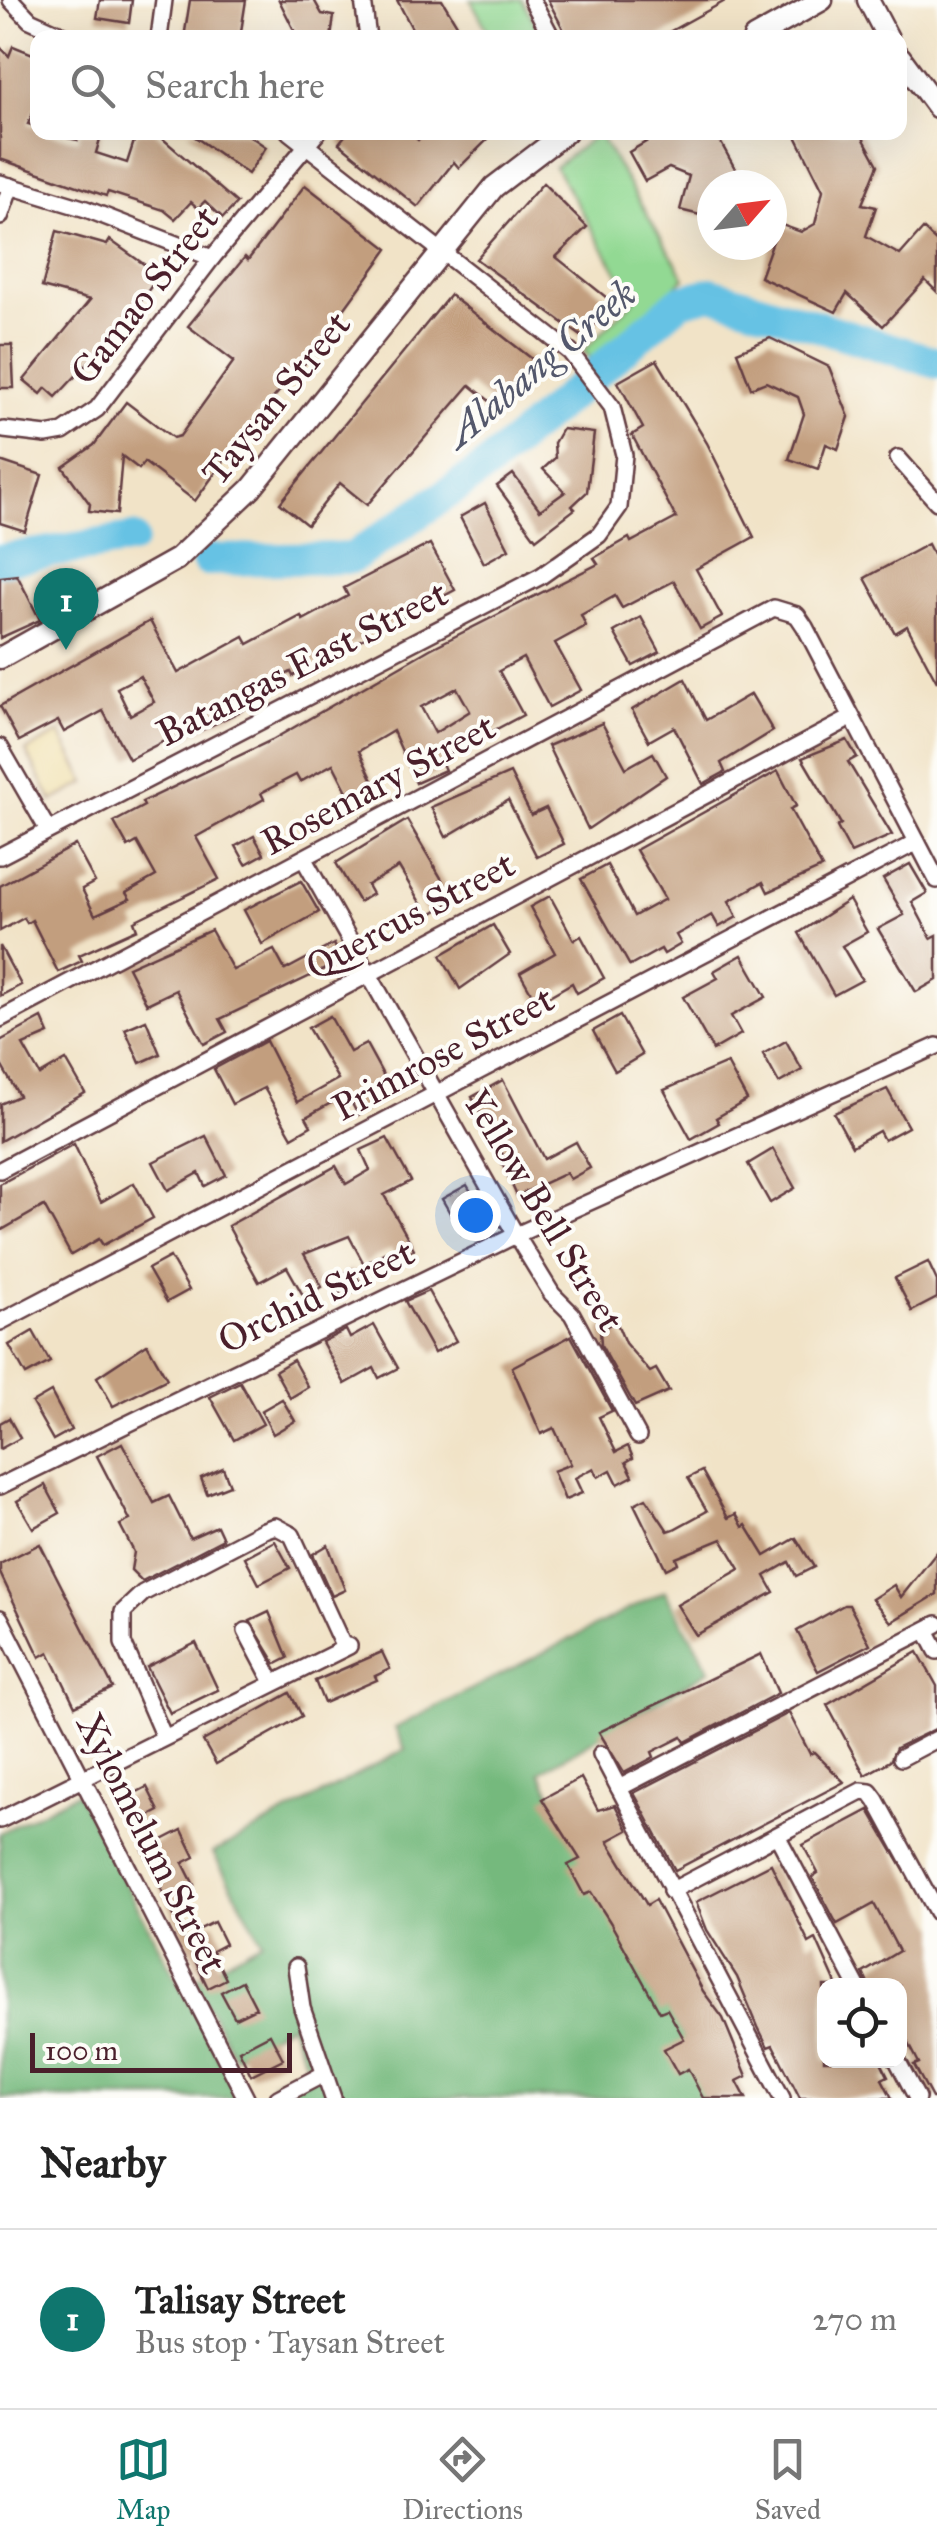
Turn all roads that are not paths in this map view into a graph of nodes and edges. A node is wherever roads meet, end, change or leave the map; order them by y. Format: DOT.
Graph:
graph roads {
  1 [pos="12,0"];
  2 [pos="164,0"];
  3 [pos="363,0"];
  4 [pos="532,0"];
  5 [pos="822,0"];
  6 [pos="868,0"];
  7 [pos="52,30"];
  8 [pos="160,30"];
  9 [pos="367,30"];
  10 [pos="548,30"];
  11 [pos="768,30"];
  12 [pos="884,30"];
  13 [pos="907,66"];
  14 [pos="937,107"];
  15 [pos="312,140"];
  16 [pos="314,140"];
  17 [pos="556,140"];
  18 [pos="6,185"];
  19 [pos="0,216"];
  20 [pos="440,250"];
  21 [pos="212,258"];
  22 [pos="4,430"];
  23 [pos="898,458"];
  24 [pos="937,502"];
  25 [pos="0,658"];
  26 [pos="851,718"];
  27 [pos="0,747"];
  28 [pos="48,830"];
  29 [pos="917,842"];
  30 [pos="0,856"];
  31 [pos="305,861"];
  32 [pos="937,880"];
  33 [pos="368,974"];
  34 [pos="0,1019"];
  35 [pos="937,1046"];
  36 [pos="436,1094"];
  37 [pos="0,1170"];
  38 [pos="516,1234"];
  39 [pos="0,1322"];
  40 [pos="638,1436"];
  41 [pos="0,1486"];
  42 [pos="2,1626"];
  43 [pos="932,1627"];
  44 [pos="246,1631"];
  45 [pos="937,1651"];
  46 [pos="273,1682"];
  47 [pos="163,1735"];
  48 [pos="937,1740"];
  49 [pos="600,1754"];
  50 [pos="902,1758"];
  51 [pos="82,1778"];
  52 [pos="619,1788"];
  53 [pos="0,1820"];
  54 [pos="778,1837"];
  55 [pos="671,1891"];
  56 [pos="937,1912"];
  57 [pos="296,1967"];
  58 [pos="853,1978"];
  59 [pos="901,2068"];
  60 [pos="322,2075"];
  61 [pos="246,2098"];
  62 [pos="278,2098"];
  63 [pos="333,2098"];
  64 [pos="782,2098"];
  65 [pos="917,2098"];
  1 -- 7 [label="street"];
  2 -- 8 [label="street"];
  3 -- 9 [label="street"];
  4 -- 10 [label="street"];
  5 -- 11 [label="street"];
  6 -- 12 [label="street"];
  13 -- 14 [label="street"];
  15 -- 21 [label="street, Gamao Street"];
  16 -- 20 [label="street"];
  17 -- 20 [label="street, Taysan Street"];
  18 -- 19 [label="street"];
  18 -- 21 [label="street"];
  20 -- 25 [label="street, Taysan Street"];
  20 -- 28 [label="street, Batangas East Street"];
  21 -- 22 [label="street, Gamao Street"];
  23 -- 24 [label="street"];
  26 -- 29 [label="street"];
  26 -- 31 [label="street, Rosemary Street"];
  26 -- 33 [label="street, Quercus Street"];
  27 -- 28 [label="street"];
  28 -- 30 [label="street, Batangas East Street"];
  29 -- 32 [label="street"];
  29 -- 36 [label="street, Primrose Street"];
  31 -- 33 [label="street, Yellow Bell Street"];
  31 -- 34 [label="street, Rosemary Street"];
  33 -- 36 [label="street, Yellow Bell Street"];
  33 -- 37 [label="street, Quercus Street"];
  35 -- 38 [label="street, Orchid Street"];
  36 -- 38 [label="street, Yellow Bell Street"];
  36 -- 39 [label="street, Primrose Street"];
  38 -- 40 [label="street, Yellow Bell Street"];
  38 -- 41 [label="street, Orchid Street"];
  42 -- 51 [label="street, Xylomelum Street"];
  43 -- 45 [label="street"];
  43 -- 52 [label="street"];
  44 -- 46 [label="street"];
  46 -- 47 [label="street"];
  46 -- 47 [label="street"];
  47 -- 51 [label="street"];
  48 -- 50 [label="street"];
  49 -- 52 [label="street"];
  51 -- 53 [label="street"];
  51 -- 61 [label="street, Xylomelum Street"];
  52 -- 55 [label="street"];
  54 -- 55 [label="street"];
  54 -- 56 [label="street"];
  54 -- 58 [label="street"];
  55 -- 64 [label="street"];
  57 -- 60 [label="street"];
  59 -- 65 [label="street"];
  60 -- 62 [label="street"];
  60 -- 63 [label="street"];
}
